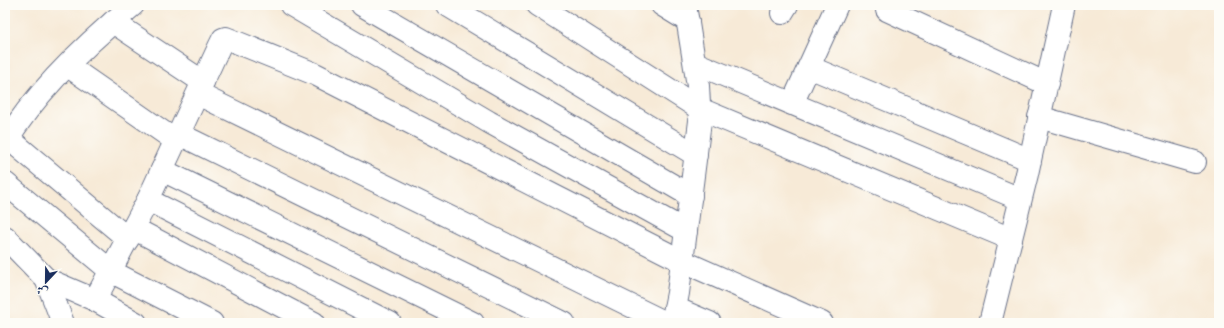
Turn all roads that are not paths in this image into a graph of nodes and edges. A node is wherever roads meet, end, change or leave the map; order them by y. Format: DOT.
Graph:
graph roads {
  1 [pos="133,5"];
  2 [pos="290,5"];
  3 [pos="362,5"];
  4 [pos="447,5"];
  5 [pos="537,5"];
  6 [pos="662,5"];
  7 [pos="837,5"];
  8 [pos="1064,5"];
  9 [pos="686,10"];
  10 [pos="887,10"];
  11 [pos="113,22"];
  12 [pos="694,63"];
  13 [pos="68,66"];
  14 [pos="809,67"];
  15 [pos="1047,84"];
  16 [pos="200,88"];
  17 [pos="792,104"];
  18 [pos="700,109"];
  19 [pos="1039,117"];
  20 [pos="178,137"];
  21 [pos="7,141"];
  22 [pos="696,155"];
  23 [pos="1030,160"];
  24 [pos="1195,162"];
  25 [pos="162,170"];
  26 [pos="5,183"];
  27 [pos="691,196"];
  28 [pos="1020,199"];
  29 [pos="148,200"];
  30 [pos="686,231"];
  31 [pos="131,233"];
  32 [pos="5,237"];
  33 [pos="1011,239"];
  34 [pos="682,260"];
  35 [pos="112,272"];
  36 [pos="46,279"];
  37 [pos="95,300"];
  38 [pos="671,318"];
  39 [pos="63,323"];
  40 [pos="136,323"];
  41 [pos="212,323"];
  42 [pos="314,323"];
  43 [pos="390,323"];
  44 [pos="473,323"];
  45 [pos="564,323"];
  46 [pos="710,323"];
  47 [pos="822,323"];
  48 [pos="990,323"];
  1 -- 11 [label="street"];
  2 -- 30 [label="street"];
  3 -- 27 [label="street"];
  4 -- 22 [label="street"];
  5 -- 18 [label="street"];
  6 -- 9 [label="street"];
  7 -- 14 [label="street"];
  8 -- 15 [label="street"];
  9 -- 12 [label="street"];
  10 -- 15 [label="street"];
  11 -- 13 [label="street"];
  11 -- 16 [label="street"];
  12 -- 17 [label="street"];
  12 -- 18 [label="street"];
  13 -- 20 [label="street"];
  13 -- 21 [label="street"];
  14 -- 17 [label="street"];
  14 -- 23 [label="street"];
  15 -- 19 [label="street"];
  16 -- 20 [label="street"];
  16 -- 34 [label="street"];
  16 -- 38 [label="street"];
  17 -- 28 [label="street"];
  18 -- 22 [label="street"];
  18 -- 33 [label="street"];
  19 -- 23 [label="street"];
  19 -- 24 [label="street"];
  20 -- 25 [label="street"];
  20 -- 45 [label="street"];
  21 -- 31 [label="street"];
  22 -- 27 [label="street"];
  23 -- 28 [label="street"];
  25 -- 29 [label="street"];
  25 -- 44 [label="street"];
  26 -- 35 [label="street"];
  27 -- 30 [label="street"];
  28 -- 33 [label="street"];
  29 -- 31 [label="street"];
  29 -- 43 [label="street"];
  30 -- 34 [label="street"];
  31 -- 35 [label="street"];
  31 -- 42 [label="street"];
  32 -- 36 [label="street"];
  33 -- 48 [label="street"];
  34 -- 38 [label="street"];
  34 -- 47 [label="street"];
  35 -- 37 [label="street"];
  35 -- 41 [label="street"];
  36 -- 37 [label="street"];
  36 -- 39 [label="street"];
  37 -- 40 [label="street"];
  38 -- 46 [label="street"];
}
